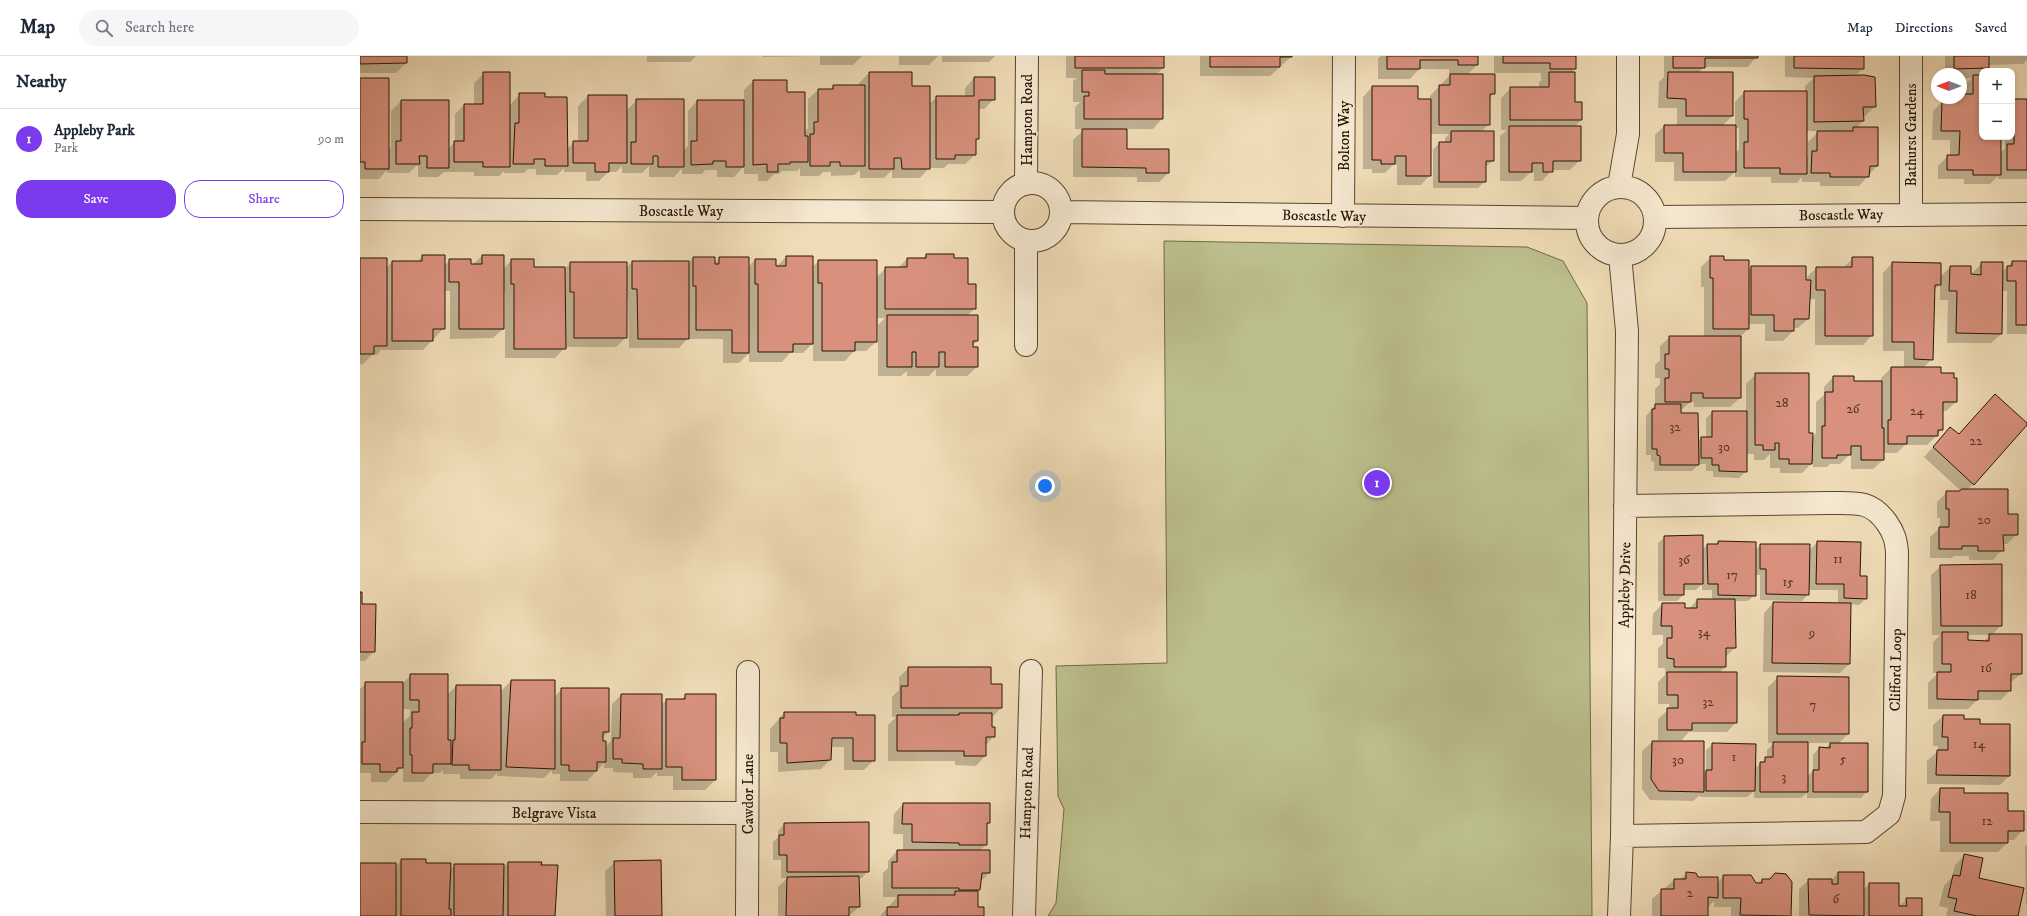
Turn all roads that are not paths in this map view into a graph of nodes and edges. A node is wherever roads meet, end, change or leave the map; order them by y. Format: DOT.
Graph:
graph roads {
  1 [pos="1027,56"];
  2 [pos="1344,56"];
  3 [pos="1628,56"];
  4 [pos="1911,56"];
  5 [pos="1026,184"];
  6 [pos="1619,186"];
  7 [pos="360,209"];
  8 [pos="1003,212"];
  9 [pos="1062,212"];
  10 [pos="1911,214"];
  11 [pos="2027,214"];
  12 [pos="1343,216"];
  13 [pos="1587,218"];
  14 [pos="1655,218"];
  15 [pos="1026,241"];
  16 [pos="1620,255"];
  17 [pos="1026,345"];
  18 [pos="1625,506"];
  19 [pos="1031,671"];
  20 [pos="748,672"];
  21 [pos="360,812"];
  22 [pos="748,813"];
  23 [pos="1622,836"];
  24 [pos="747,916"];
  25 [pos="1024,916"];
  26 [pos="1619,916"];
  1 -- 5 [label="street, Hampton Road"];
  2 -- 12 [label="street, Bolton Way"];
  3 -- 6 [label="street"];
  4 -- 10 [label="street, Bathurst Gardens"];
  5 -- 8 [label="street"];
  5 -- 9 [label="street"];
  6 -- 13 [label="street"];
  6 -- 14 [label="street"];
  7 -- 8 [label="street, Boscastle Way"];
  8 -- 15 [label="street"];
  9 -- 12 [label="street, Boscastle Way"];
  9 -- 15 [label="street"];
  10 -- 11 [label="street, Boscastle Way"];
  10 -- 14 [label="street, Boscastle Way"];
  12 -- 13 [label="street, Boscastle Way"];
  13 -- 16 [label="street"];
  14 -- 16 [label="street"];
  15 -- 17 [label="street"];
  16 -- 18 [label="street, Appleby Drive"];
  18 -- 23 [label="street, Appleby Drive"];
  18 -- 23 [label="street, Clifford Loop"];
  19 -- 25 [label="street, Hampton Road"];
  20 -- 22 [label="street, Cawdor Lane"];
  21 -- 22 [label="street, Belgrave Vista"];
  22 -- 24 [label="street, Cawdor Lane"];
  23 -- 26 [label="street, Appleby Drive"];
}
